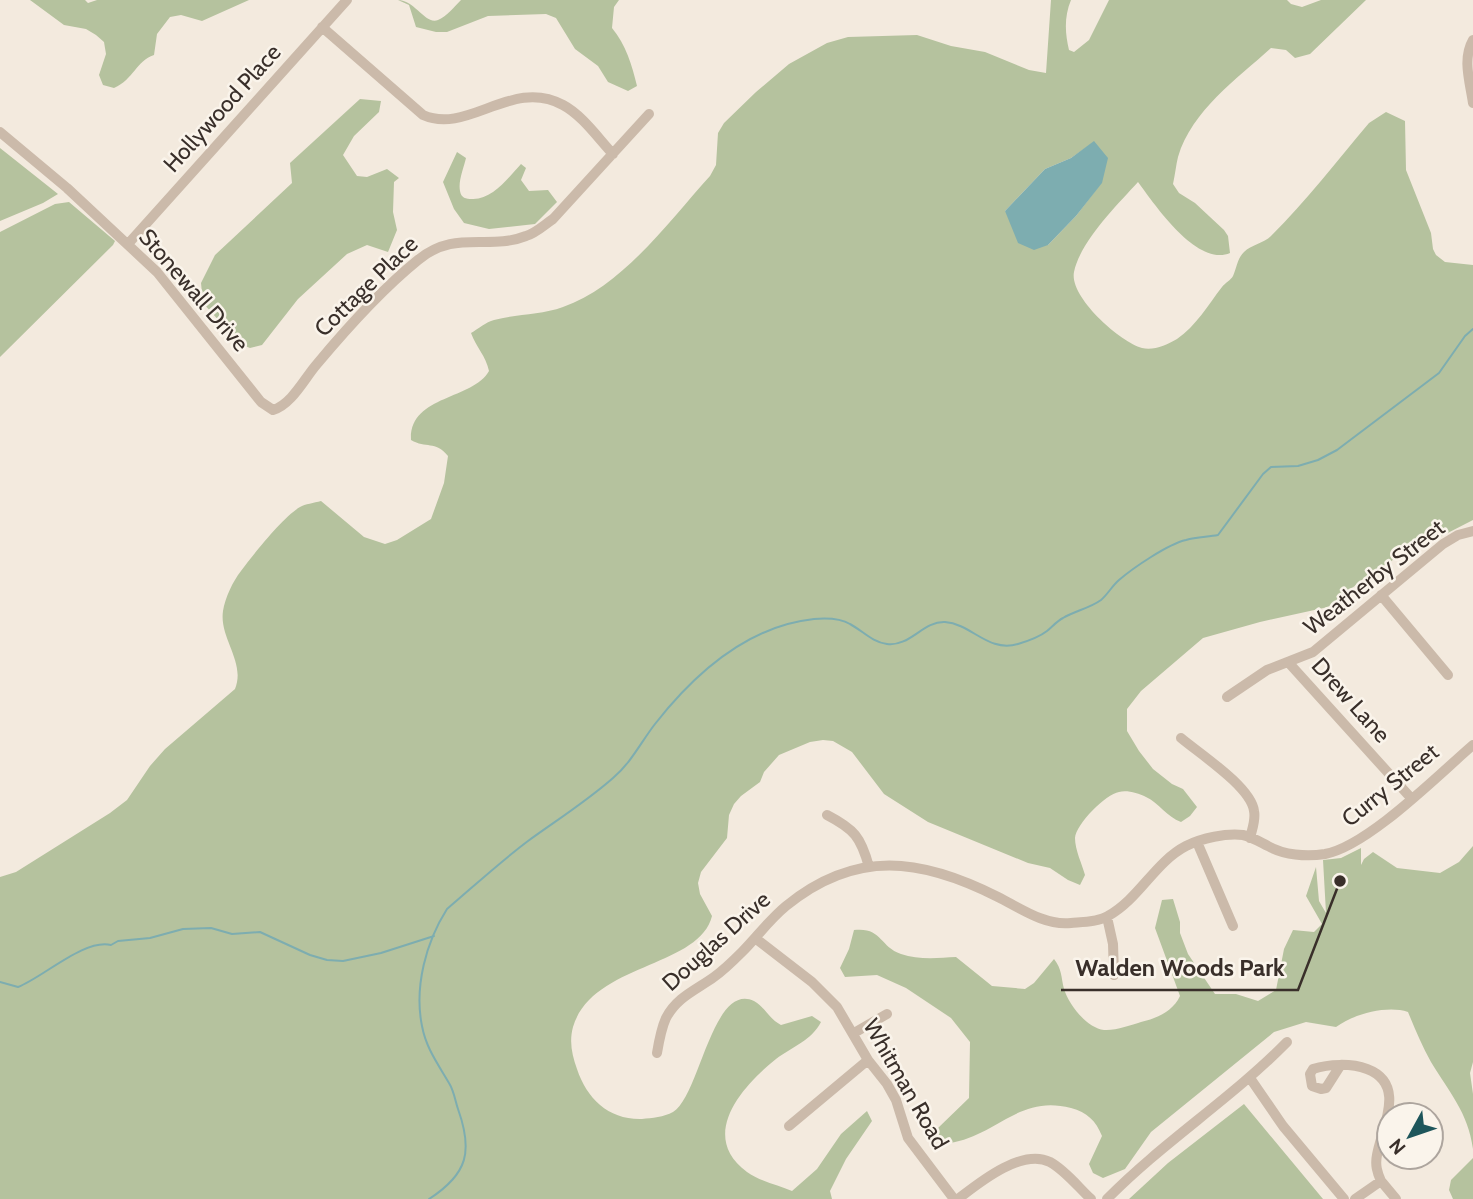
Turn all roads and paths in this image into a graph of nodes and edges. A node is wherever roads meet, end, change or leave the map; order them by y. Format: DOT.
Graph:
graph roads {
  1 [pos="347,0"];
  2 [pos="322,27"];
  3 [pos="1473,40"];
  4 [pos="1473,103"];
  5 [pos="649,114"];
  6 [pos="0,132"];
  7 [pos="613,153"];
  8 [pos="128,244"];
  9 [pos="290,397"];
  10 [pos="1473,531"];
  11 [pos="1381,595"];
  12 [pos="1288,662"];
  13 [pos="1448,675"];
  14 [pos="1227,697"];
  15 [pos="1181,738"];
  16 [pos="1473,745"];
  17 [pos="1411,798"];
  18 [pos="827,816"];
  19 [pos="1250,838"];
  20 [pos="1197,842"];
  21 [pos="869,867"];
  22 [pos="1107,917"];
  23 [pos="1233,926"];
  24 [pos="755,938"];
  25 [pos="1114,975"];
  26 [pos="887,1014"];
  27 [pos="854,1033"];
  28 [pos="1287,1042"];
  29 [pos="657,1053"];
  30 [pos="868,1060"];
  31 [pos="1340,1066"];
  32 [pos="1250,1078"];
  33 [pos="789,1126"];
  34 [pos="1381,1181"];
  35 [pos="956,1199"];
  36 [pos="1091,1199"];
  37 [pos="1107,1199"];
  38 [pos="1344,1199"];
  39 [pos="1354,1199"];
  40 [pos="1396,1199"];
  1 -- 2 [label="street, Hollywood Place"];
  2 -- 7 [label="street"];
  2 -- 8 [label="street, Hollywood Place"];
  3 -- 4 [label="street"];
  5 -- 7 [label="street, Cottage Place"];
  6 -- 8 [label="street, Stonewall Drive"];
  7 -- 9 [label="street, Cottage Place"];
  8 -- 9 [label="street, Stonewall Drive"];
  10 -- 11 [label="street, Weatherby Street"];
  11 -- 12 [label="street, Weatherby Street"];
  11 -- 13 [label="street"];
  12 -- 14 [label="street, Weatherby Street"];
  12 -- 17 [label="street, Drew Lane"];
  15 -- 19 [label="street"];
  16 -- 17 [label="street, Curry Street"];
  17 -- 19 [label="street, Curry Street"];
  18 -- 21 [label="street"];
  19 -- 20 [label="street, Curry Street"];
  20 -- 22 [label="street"];
  20 -- 23 [label="street"];
  21 -- 22 [label="street, Douglas Drive"];
  21 -- 24 [label="street, Douglas Drive"];
  22 -- 25 [label="street"];
  24 -- 27 [label="street, Whitman Road"];
  24 -- 29 [label="street, Douglas Drive"];
  26 -- 27 [label="street"];
  27 -- 30 [label="street, Whitman Road"];
  28 -- 32 [label="street"];
  30 -- 33 [label="street"];
  30 -- 35 [label="street, Whitman Road"];
  31 -- 34 [label="street"];
  32 -- 37 [label="street"];
  32 -- 38 [label="street"];
  34 -- 39 [label="street"];
  34 -- 40 [label="street"];
  35 -- 36 [label="street"];
}
